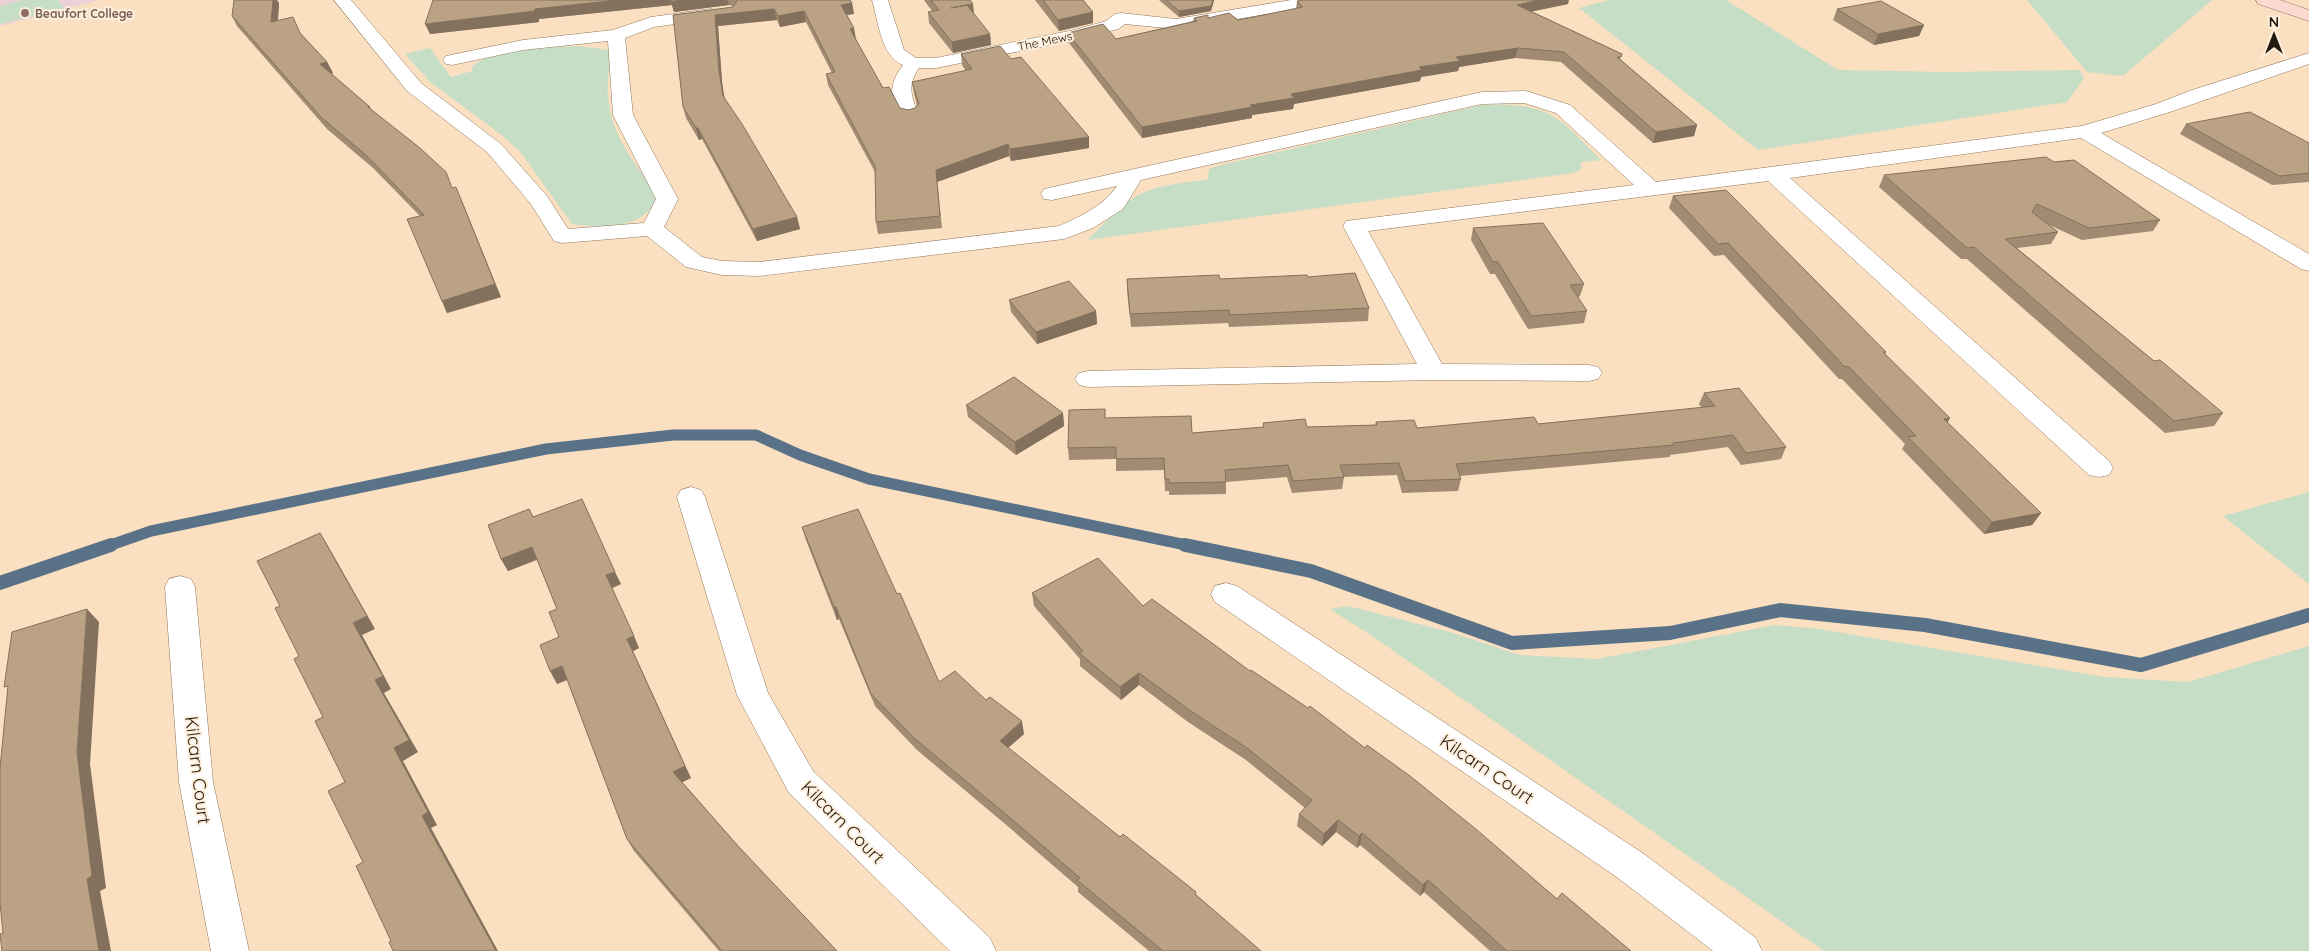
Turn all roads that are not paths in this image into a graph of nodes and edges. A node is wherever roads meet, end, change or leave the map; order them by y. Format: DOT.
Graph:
graph roads {
  1 [pos="342,0"];
  2 [pos="880,0"];
  3 [pos="1322,0"];
  4 [pos="2264,0"];
  5 [pos="729,12"];
  6 [pos="2309,16"];
  7 [pos="616,35"];
  8 [pos="2309,58"];
  9 [pos="452,60"];
  10 [pos="914,63"];
  11 [pos="909,114"];
  12 [pos="2084,132"];
  13 [pos="1135,174"];
  14 [pos="1773,174"];
  15 [pos="1651,189"];
  16 [pos="1052,194"];
  17 [pos="652,229"];
  18 [pos="2309,264"];
  19 [pos="1434,372"];
  20 [pos="1589,373"];
  21 [pos="1088,379"];
  22 [pos="2099,468"];
  23 [pos="691,497"];
  24 [pos="180,588"];
  25 [pos="1226,594"];
  26 [pos="230,951"];
  27 [pos="977,951"];
  28 [pos="1743,951"];
  1 -- 17 [label="street"];
  2 -- 10 [label="street"];
  3 -- 10 [label="street, The Mews"];
  4 -- 6 [label="main road"];
  5 -- 7 [label="street"];
  7 -- 9 [label="street"];
  7 -- 17 [label="street"];
  8 -- 12 [label="street"];
  10 -- 11 [label="street"];
  12 -- 14 [label="street"];
  12 -- 18 [label="street"];
  13 -- 15 [label="street"];
  13 -- 16 [label="street"];
  13 -- 17 [label="street"];
  14 -- 15 [label="street"];
  14 -- 22 [label="street"];
  15 -- 19 [label="street"];
  19 -- 20 [label="street"];
  19 -- 21 [label="street"];
  23 -- 27 [label="street, Kilcarn Court"];
  24 -- 26 [label="street, Kilcarn Court"];
  25 -- 28 [label="street, Kilcarn Court"];
}
